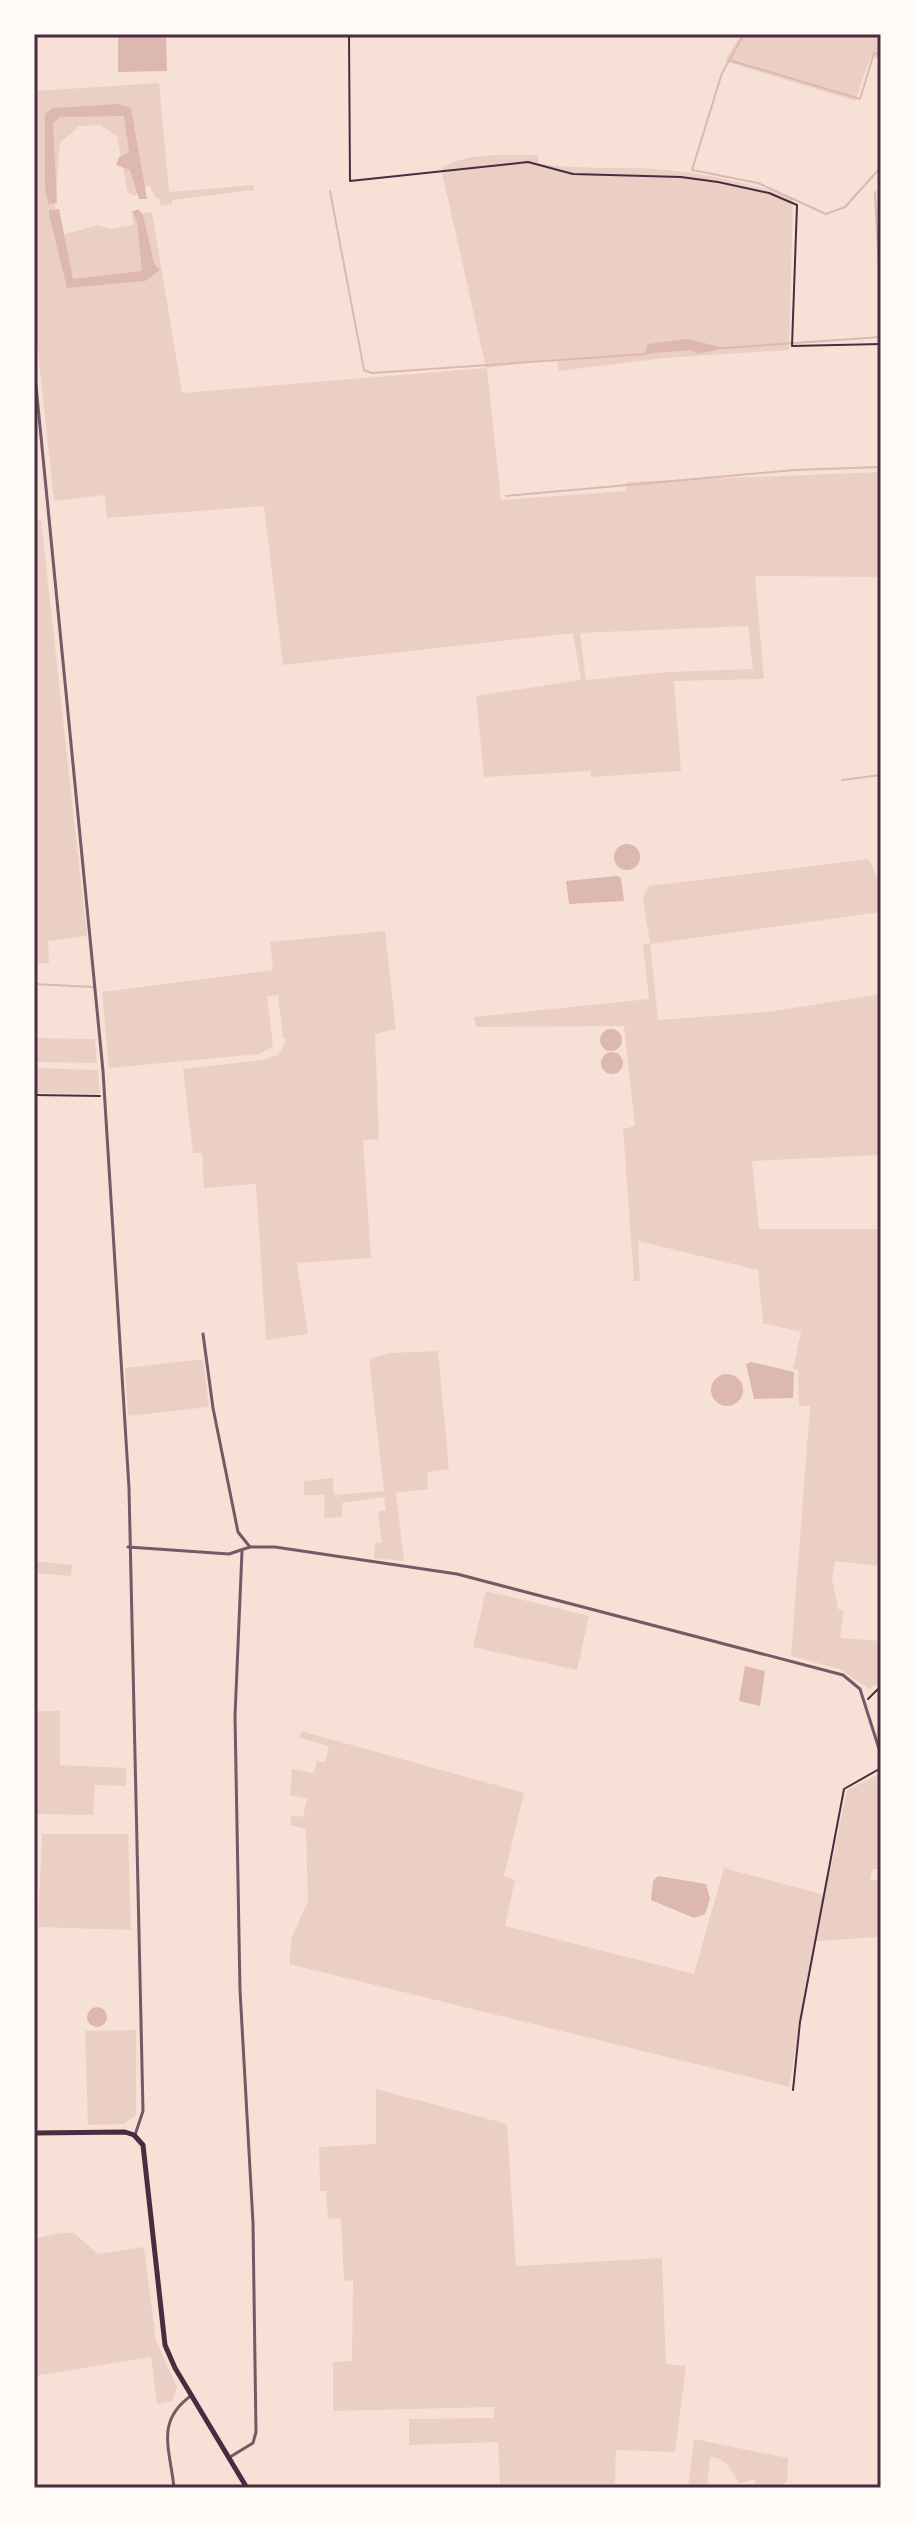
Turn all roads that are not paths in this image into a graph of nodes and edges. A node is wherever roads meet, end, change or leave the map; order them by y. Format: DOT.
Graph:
graph roads {
  1 [pos="34,365"];
  2 [pos="203,1334"];
  3 [pos="128,1547"];
  4 [pos="250,1547"];
  5 [pos="242,1551"];
  6 [pos="881,1755"];
  7 [pos="34,2133"];
  8 [pos="134,2135"];
  9 [pos="192,2395"];
  10 [pos="230,2457"];
  11 [pos="174,2488"];
  12 [pos="247,2488"];
  1 -- 3 [label="street"];
  2 -- 4 [label="street"];
  3 -- 5 [label="street"];
  3 -- 8 [label="street"];
  4 -- 5 [label="street"];
  4 -- 6 [label="street"];
  5 -- 10 [label="street"];
  7 -- 8 [label="main road"];
  8 -- 9 [label="main road"];
  9 -- 10 [label="main road"];
  9 -- 11 [label="street"];
  10 -- 12 [label="main road"];
}
